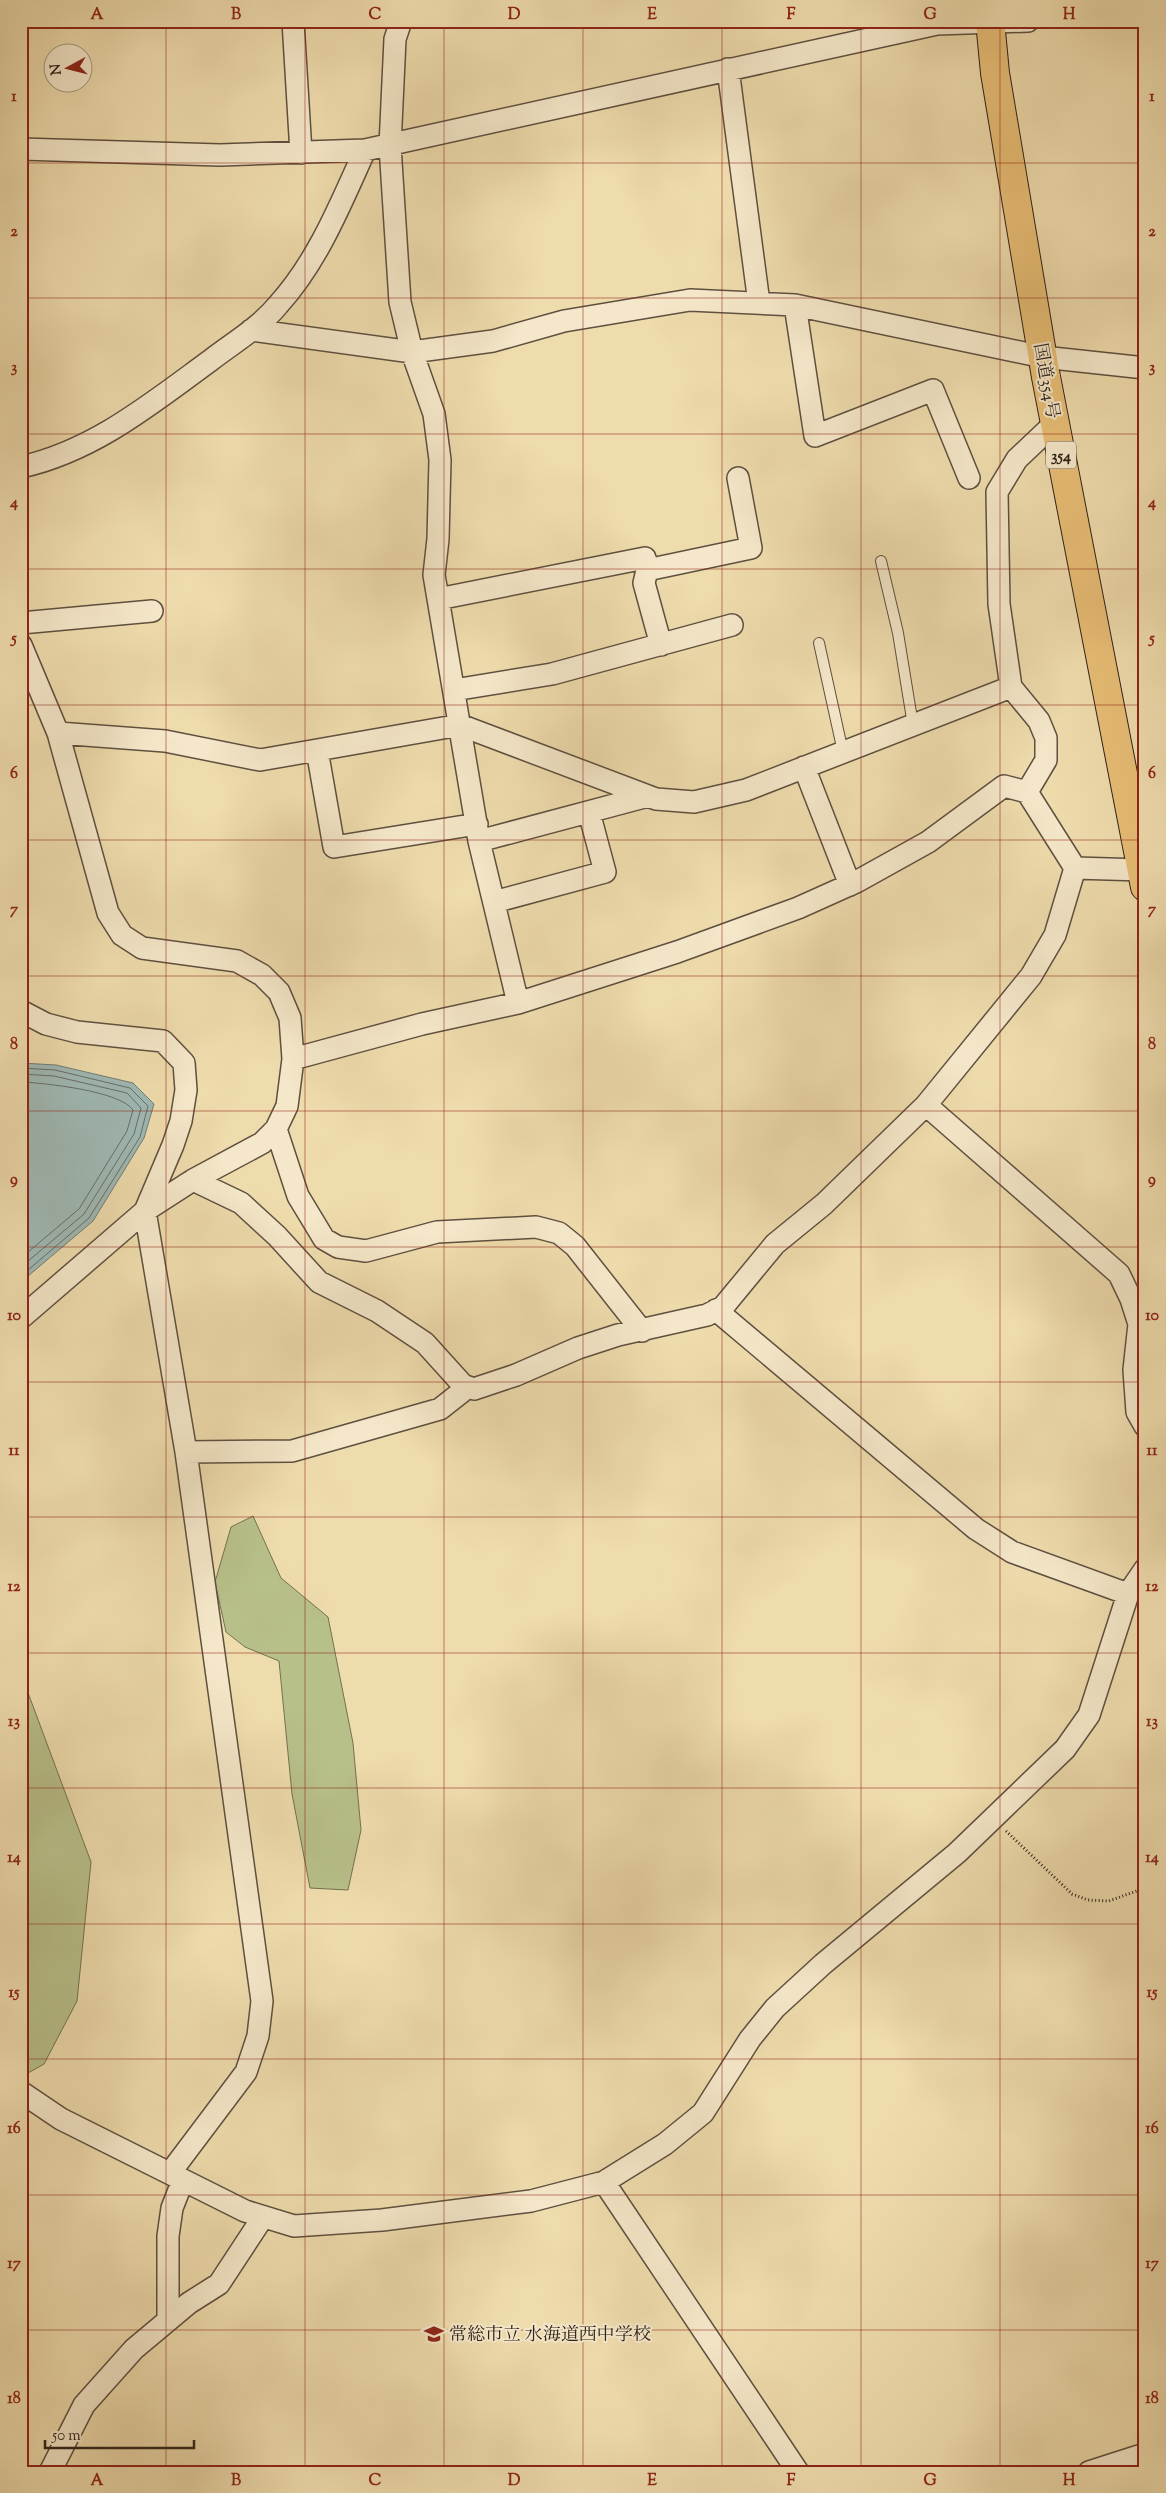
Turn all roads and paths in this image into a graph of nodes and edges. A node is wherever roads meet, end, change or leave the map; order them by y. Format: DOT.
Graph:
graph roads {
  1 [pos="293,21"];
  2 [pos="401,21"];
  3 [pos="1028,21"];
  4 [pos="990,22"];
  5 [pos="728,69"];
  6 [pos="390,146"];
  7 [pos="21,149"];
  8 [pos="366,150"];
  9 [pos="300,153"];
  10 [pos="759,303"];
  11 [pos="795,305"];
  12 [pos="251,330"];
  13 [pos="412,352"];
  14 [pos="1043,357"];
  15 [pos="1145,368"];
  16 [pos="1054,424"];
  17 [pos="21,468"];
  18 [pos="738,478"];
  19 [pos="969,478"];
  20 [pos="881,561"];
  21 [pos="647,570"];
  22 [pos="438,599"];
  23 [pos="152,611"];
  24 [pos="21,623"];
  25 [pos="732,625"];
  26 [pos="819,643"];
  27 [pos="660,644"];
  28 [pos="21,645"];
  29 [pos="1011,687"];
  30 [pos="454,690"];
  31 [pos="460,725"];
  32 [pos="913,725"];
  33 [pos="58,733"];
  34 [pos="317,750"];
  35 [pos="843,752"];
  36 [pos="804,767"];
  37 [pos="1027,792"];
  38 [pos="648,796"];
  39 [pos="589,812"];
  40 [pos="478,833"];
  41 [pos="1075,868"];
  42 [pos="1143,879"];
  43 [pos="850,885"];
  44 [pos="494,902"];
  45 [pos="518,1003"];
  46 [pos="21,1011"];
  47 [pos="293,1059"];
  48 [pos="926,1106"];
  49 [pos="276,1129"];
  50 [pos="192,1180"];
  51 [pos="145,1210"];
  52 [pos="716,1310"];
  53 [pos="21,1318"];
  54 [pos="642,1330"];
  55 [pos="468,1387"];
  56 [pos="1145,1426"];
  57 [pos="186,1452"];
  58 [pos="1145,1568"];
  59 [pos="1128,1594"];
  60 [pos="993,1819"];
  61 [pos="1145,1888"];
  62 [pos="21,2092"];
  63 [pos="176,2176"];
  64 [pos="604,2182"];
  65 [pos="263,2217"];
  66 [pos="168,2320"];
  67 [pos="1145,2454"];
  68 [pos="50,2472"];
  69 [pos="798,2472"];
  70 [pos="1089,2472"];
  1 -- 9 [label="street"];
  2 -- 6 [label="street"];
  3 -- 4 [label="street"];
  4 -- 5 [label="street"];
  4 -- 14 [label="highway, 国道354号 / 354"];
  5 -- 6 [label="street"];
  5 -- 10 [label="street"];
  6 -- 8 [label="street"];
  6 -- 13 [label="street"];
  7 -- 9 [label="street"];
  8 -- 9 [label="street"];
  8 -- 12 [label="street"];
  10 -- 11 [label="street"];
  10 -- 13 [label="street"];
  11 -- 14 [label="street"];
  11 -- 19 [label="street"];
  12 -- 13 [label="street"];
  12 -- 17 [label="street"];
  13 -- 22 [label="street"];
  14 -- 15 [label="street"];
  14 -- 16 [label="highway, 国道354号 / 354"];
  16 -- 29 [label="street"];
  16 -- 42 [label="highway, 国道354号 / 354"];
  18 -- 21 [label="street"];
  20 -- 32 [label="lane"];
  21 -- 22 [label="street"];
  21 -- 27 [label="street"];
  22 -- 30 [label="street"];
  23 -- 24 [label="street"];
  25 -- 27 [label="street"];
  26 -- 35 [label="lane"];
  27 -- 30 [label="street"];
  28 -- 33 [label="street"];
  29 -- 32 [label="street"];
  29 -- 37 [label="street"];
  30 -- 31 [label="street"];
  31 -- 34 [label="street"];
  31 -- 38 [label="street"];
  31 -- 40 [label="street"];
  32 -- 35 [label="street"];
  33 -- 34 [label="street"];
  33 -- 47 [label="street"];
  34 -- 40 [label="street"];
  35 -- 36 [label="street"];
  36 -- 38 [label="street"];
  36 -- 43 [label="street"];
  37 -- 41 [label="street"];
  37 -- 43 [label="street"];
  38 -- 39 [label="street"];
  39 -- 40 [label="street"];
  39 -- 44 [label="street"];
  40 -- 44 [label="street"];
  41 -- 42 [label="street"];
  41 -- 48 [label="street"];
  43 -- 45 [label="street"];
  44 -- 45 [label="street"];
  45 -- 47 [label="street"];
  46 -- 51 [label="street"];
  47 -- 49 [label="street"];
  48 -- 52 [label="street"];
  48 -- 56 [label="street"];
  49 -- 50 [label="street"];
  49 -- 54 [label="street"];
  50 -- 51 [label="street"];
  50 -- 55 [label="street"];
  51 -- 53 [label="street"];
  51 -- 57 [label="street"];
  52 -- 54 [label="street"];
  52 -- 59 [label="street"];
  54 -- 55 [label="street"];
  55 -- 57 [label="street"];
  57 -- 63 [label="street"];
  58 -- 59 [label="street"];
  59 -- 60 [label="street"];
  60 -- 61 [label="path"];
  60 -- 64 [label="street"];
  62 -- 63 [label="street"];
  63 -- 65 [label="street"];
  63 -- 66 [label="street"];
  64 -- 65 [label="street"];
  64 -- 69 [label="street"];
  65 -- 66 [label="street"];
  66 -- 68 [label="street"];
  67 -- 70 [label="street"];
}
